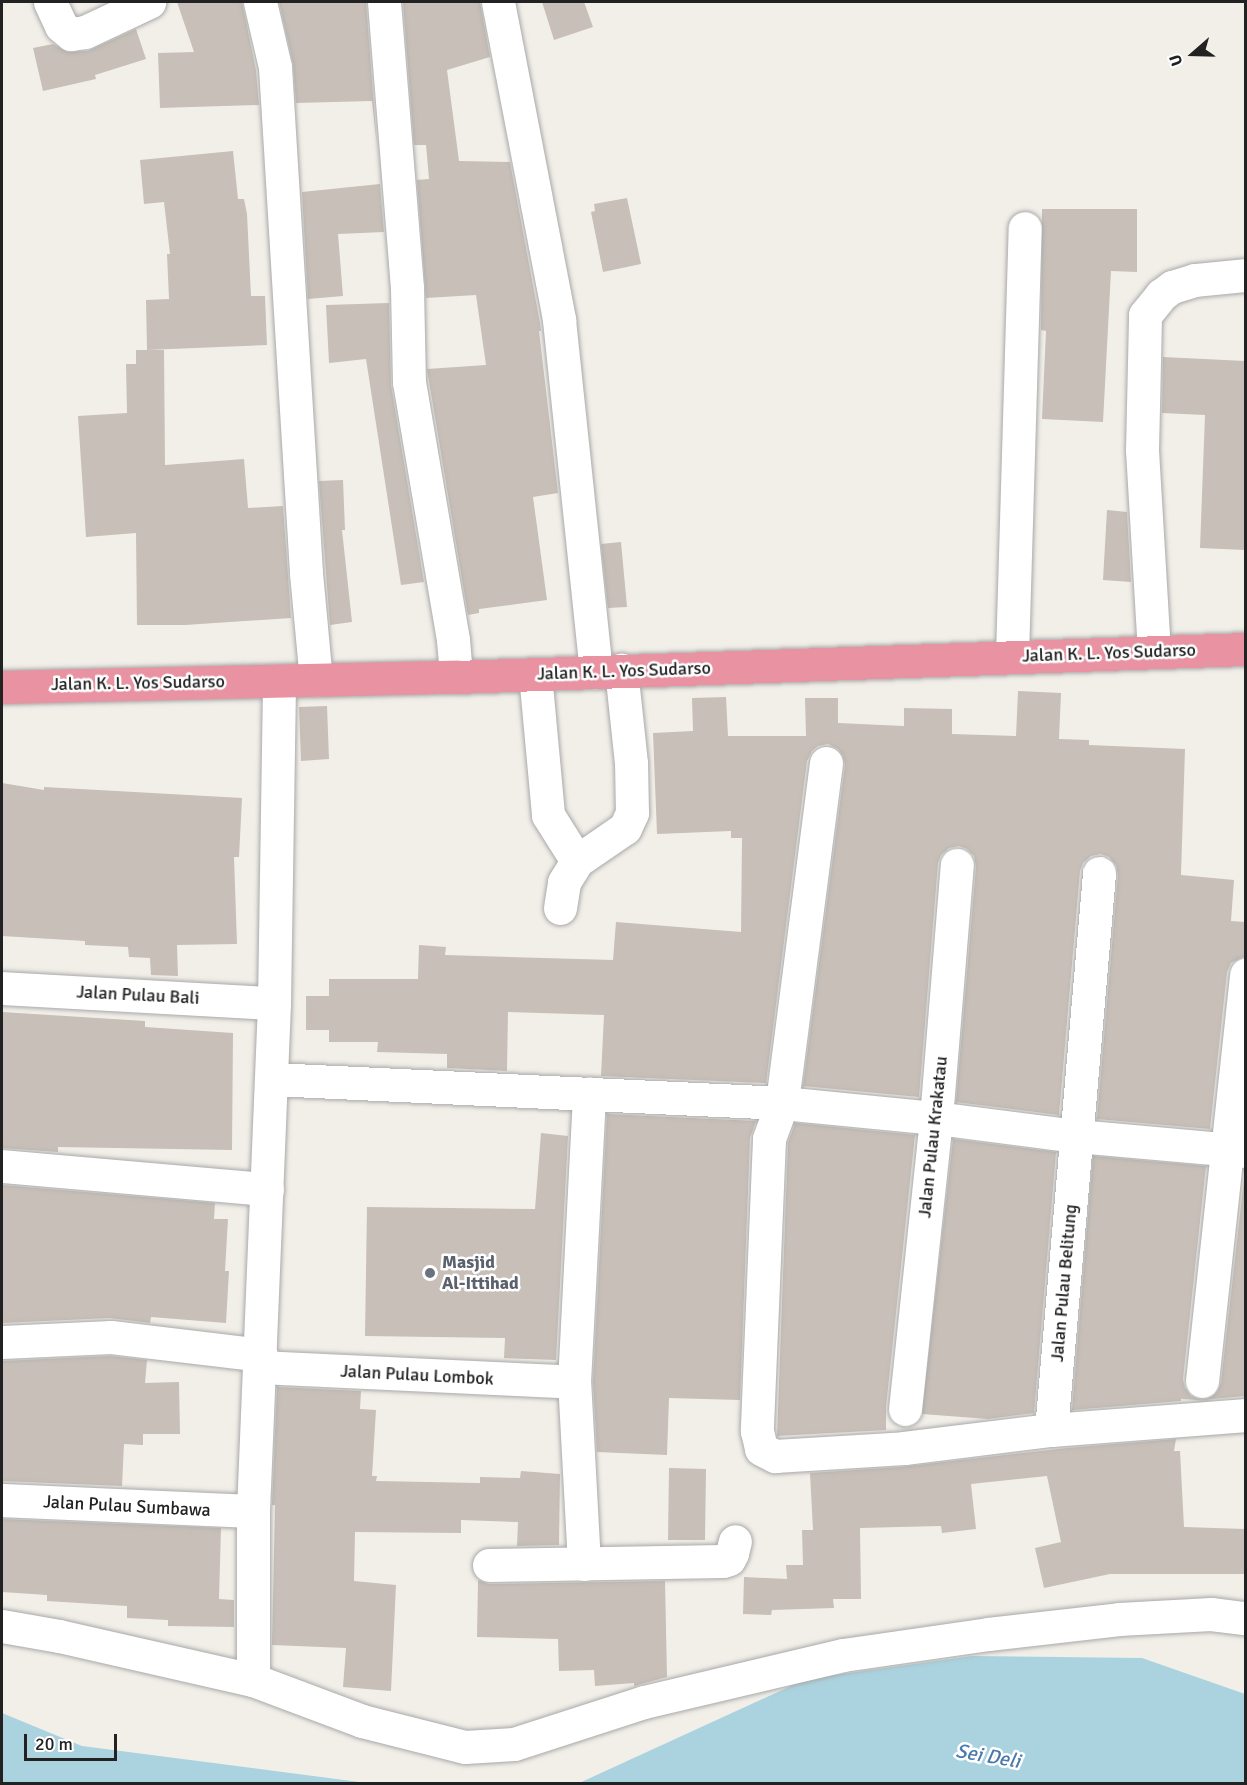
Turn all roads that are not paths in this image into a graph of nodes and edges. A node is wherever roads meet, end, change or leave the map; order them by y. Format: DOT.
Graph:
graph roads {
  1 [pos="50,2"];
  2 [pos="149,2"];
  3 [pos="260,2"];
  4 [pos="384,2"];
  5 [pos="498,2"];
  6 [pos="1025,228"];
  7 [pos="1245,275"];
  8 [pos="1245,649"];
  9 [pos="1154,652"];
  10 [pos="1012,656"];
  11 [pos="608,671"];
  12 [pos="535,674"];
  13 [pos="456,677"];
  14 [pos="316,680"];
  15 [pos="279,681"];
  16 [pos="2,687"];
  17 [pos="825,762"];
  18 [pos="577,861"];
  19 [pos="957,865"];
  20 [pos="1099,873"];
  21 [pos="560,908"];
  22 [pos="1245,974"];
  23 [pos="2,987"];
  24 [pos="274,1003"];
  25 [pos="272,1079"];
  26 [pos="589,1093"];
  27 [pos="783,1103"];
  28 [pos="936,1118"];
  29 [pos="1077,1136"];
  30 [pos="1237,1150"];
  31 [pos="2,1166"];
  32 [pos="267,1189"];
  33 [pos="2,1342"];
  34 [pos="260,1361"];
  35 [pos="1202,1381"];
  36 [pos="574,1382"];
  37 [pos="905,1409"];
  38 [pos="1245,1415"];
  39 [pos="1051,1430"];
  40 [pos="2,1500"];
  41 [pos="253,1511"];
  42 [pos="735,1541"];
  43 [pos="584,1564"];
  44 [pos="489,1565"];
  45 [pos="1245,1618"];
  46 [pos="2,1626"];
  47 [pos="253,1680"];
  1 -- 2 [label="street"];
  3 -- 14 [label="street"];
  4 -- 13 [label="street"];
  5 -- 11 [label="street"];
  6 -- 10 [label="street"];
  7 -- 9 [label="street"];
  8 -- 9 [label="highway, Jalan K. L. Yos Sudarso"];
  9 -- 10 [label="highway, Jalan K. L. Yos Sudarso"];
  10 -- 11 [label="highway, Jalan K. L. Yos Sudarso"];
  11 -- 12 [label="highway, Jalan K. L. Yos Sudarso"];
  11 -- 18 [label="street"];
  12 -- 13 [label="highway, Jalan K. L. Yos Sudarso"];
  12 -- 18 [label="street"];
  13 -- 14 [label="highway, Jalan K. L. Yos Sudarso"];
  14 -- 15 [label="highway, Jalan K. L. Yos Sudarso"];
  15 -- 16 [label="highway, Jalan K. L. Yos Sudarso"];
  15 -- 24 [label="street"];
  17 -- 27 [label="street"];
  18 -- 21 [label="street"];
  19 -- 28 [label="street, Jalan Pulau Krakatau"];
  20 -- 29 [label="street, Jalan Pulau Belitung"];
  22 -- 30 [label="street"];
  23 -- 24 [label="street, Jalan Pulau Bali"];
  24 -- 25 [label="street"];
  25 -- 26 [label="street"];
  25 -- 32 [label="street"];
  26 -- 27 [label="street"];
  26 -- 36 [label="street"];
  27 -- 28 [label="street"];
  27 -- 39 [label="street"];
  28 -- 29 [label="street"];
  28 -- 37 [label="street, Jalan Pulau Krakatau"];
  29 -- 30 [label="street"];
  29 -- 39 [label="street, Jalan Pulau Belitung"];
  30 -- 35 [label="street"];
  31 -- 32 [label="street"];
  32 -- 34 [label="street"];
  33 -- 34 [label="street, Jalan Pulau Lombok"];
  34 -- 36 [label="street, Jalan Pulau Lombok"];
  34 -- 41 [label="street"];
  36 -- 43 [label="street"];
  38 -- 39 [label="street"];
  40 -- 41 [label="street, Jalan Pulau Sumbawa"];
  41 -- 47 [label="street"];
  42 -- 43 [label="street"];
  43 -- 44 [label="street"];
  45 -- 47 [label="street"];
  46 -- 47 [label="street"];
}
